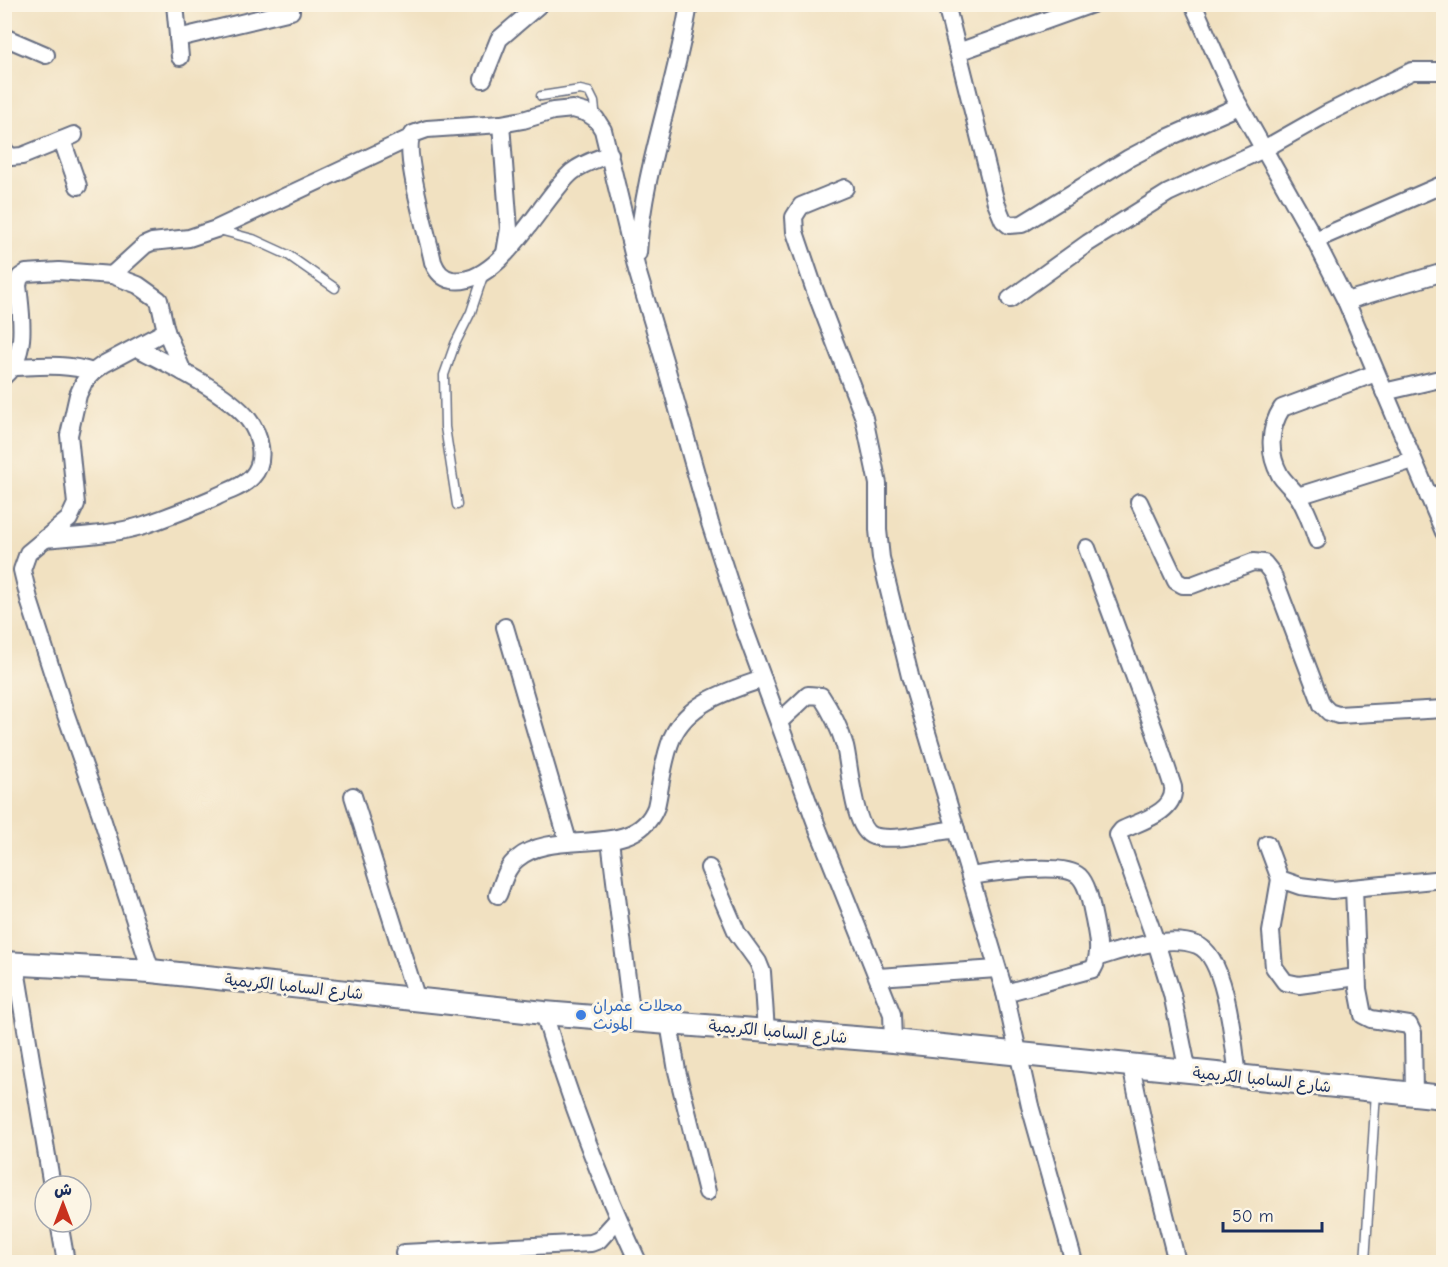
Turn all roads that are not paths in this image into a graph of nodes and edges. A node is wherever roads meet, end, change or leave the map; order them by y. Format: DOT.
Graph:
graph roads {
  1 [pos="175,4"];
  2 [pos="540,4"];
  3 [pos="689,4"];
  4 [pos="946,4"];
  5 [pos="1092,4"];
  6 [pos="1193,4"];
  7 [pos="1065,9"];
  8 [pos="291,11"];
  9 [pos="4,37"];
  10 [pos="178,38"];
  11 [pos="958,51"];
  12 [pos="46,56"];
  13 [pos="180,57"];
  14 [pos="1443,71"];
  15 [pos="483,79"];
  16 [pos="541,96"];
  17 [pos="1239,106"];
  18 [pos="596,119"];
  19 [pos="501,124"];
  20 [pos="410,138"];
  21 [pos="1264,149"];
  22 [pos="4,150"];
  23 [pos="610,154"];
  24 [pos="1443,184"];
  25 [pos="78,186"];
  26 [pos="845,188"];
  27 [pos="216,229"];
  28 [pos="1315,240"];
  29 [pos="505,254"];
  30 [pos="486,269"];
  31 [pos="637,270"];
  32 [pos="1443,272"];
  33 [pos="112,275"];
  34 [pos="335,288"];
  35 [pos="1010,299"];
  36 [pos="1346,301"];
  37 [pos="166,331"];
  38 [pos="137,348"];
  39 [pos="9,372"];
  40 [pos="93,372"];
  41 [pos="183,372"];
  42 [pos="1376,374"];
  43 [pos="1443,378"];
  44 [pos="1384,392"];
  45 [pos="1413,460"];
  46 [pos="1436,495"];
  47 [pos="1298,496"];
  48 [pos="1139,502"];
  49 [pos="457,505"];
  50 [pos="1443,532"];
  51 [pos="45,539"];
  52 [pos="1317,540"];
  53 [pos="1087,548"];
  54 [pos="505,627"];
  55 [pos="763,679"];
  56 [pos="1443,709"];
  57 [pos="779,722"];
  58 [pos="353,796"];
  59 [pos="956,829"];
  60 [pos="610,840"];
  61 [pos="568,841"];
  62 [pos="1267,844"];
  63 [pos="709,868"];
  64 [pos="970,876"];
  65 [pos="1280,879"];
  66 [pos="1443,879"];
  67 [pos="1354,888"];
  68 [pos="498,895"];
  69 [pos="1156,942"];
  70 [pos="1098,957"];
  71 [pos="10,963"];
  72 [pos="997,969"];
  73 [pos="151,971"];
  74 [pos="878,977"];
  75 [pos="1358,977"];
  76 [pos="1005,993"];
  77 [pos="417,1000"];
  78 [pos="544,1013"];
  79 [pos="632,1019"];
  80 [pos="669,1023"];
  81 [pos="766,1031"];
  82 [pos="893,1041"];
  83 [pos="1018,1054"];
  84 [pos="1131,1066"];
  85 [pos="1188,1072"];
  86 [pos="1238,1077"];
  87 [pos="1376,1091"];
  88 [pos="1414,1094"];
  89 [pos="1443,1097"];
  90 [pos="50,1174"];
  91 [pos="707,1192"];
  92 [pos="618,1219"];
  93 [pos="60,1234"];
  94 [pos="404,1253"];
  95 [pos="66,1263"];
  96 [pos="638,1263"];
  97 [pos="1074,1263"];
  98 [pos="1178,1263"];
  99 [pos="1365,1263"];
  1 -- 10 [label="street"];
  2 -- 15 [label="street"];
  3 -- 31 [label="street"];
  4 -- 11 [label="street"];
  5 -- 7 [label="street"];
  6 -- 17 [label="street"];
  7 -- 11 [label="street"];
  8 -- 10 [label="street"];
  9 -- 12 [label="street"];
  10 -- 13 [label="street"];
  11 -- 17 [label="street"];
  14 -- 21 [label="street"];
  16 -- 18 [label="lane"];
  17 -- 21 [label="street"];
  18 -- 19 [label="street"];
  18 -- 23 [label="street"];
  19 -- 20 [label="street"];
  19 -- 29 [label="street"];
  20 -- 27 [label="street"];
  20 -- 30 [label="street"];
  21 -- 28 [label="street"];
  21 -- 35 [label="street"];
  22 -- 25 [label="street"];
  23 -- 29 [label="street"];
  23 -- 31 [label="street"];
  24 -- 28 [label="street"];
  26 -- 59 [label="street"];
  27 -- 33 [label="street"];
  27 -- 34 [label="lane"];
  28 -- 36 [label="street"];
  29 -- 30 [label="street"];
  30 -- 49 [label="lane"];
  31 -- 55 [label="street"];
  32 -- 36 [label="street"];
  33 -- 37 [label="street"];
  33 -- 39 [label="street"];
  36 -- 42 [label="street"];
  37 -- 38 [label="street"];
  37 -- 41 [label="street"];
  38 -- 40 [label="street"];
  38 -- 41 [label="street"];
  39 -- 40 [label="street"];
  40 -- 51 [label="street"];
  41 -- 51 [label="street"];
  42 -- 44 [label="street"];
  42 -- 47 [label="street"];
  43 -- 44 [label="street"];
  44 -- 45 [label="street"];
  45 -- 46 [label="street"];
  45 -- 47 [label="street"];
  46 -- 50 [label="street"];
  47 -- 52 [label="street"];
  48 -- 56 [label="street"];
  51 -- 73 [label="street"];
  53 -- 69 [label="street"];
  54 -- 61 [label="street"];
  55 -- 57 [label="street"];
  55 -- 60 [label="street"];
  57 -- 59 [label="street"];
  57 -- 74 [label="street"];
  58 -- 77 [label="street"];
  59 -- 64 [label="street"];
  60 -- 61 [label="street"];
  60 -- 79 [label="street"];
  61 -- 68 [label="street"];
  62 -- 65 [label="street"];
  63 -- 81 [label="street"];
  64 -- 70 [label="street"];
  64 -- 72 [label="street"];
  65 -- 67 [label="street"];
  65 -- 75 [label="street"];
  66 -- 67 [label="street"];
  67 -- 75 [label="street"];
  69 -- 70 [label="street"];
  69 -- 85 [label="street"];
  69 -- 86 [label="street"];
  70 -- 76 [label="street"];
  71 -- 73 [label="main road, شارع السامبا الكريمية"];
  71 -- 90 [label="street"];
  72 -- 74 [label="street"];
  72 -- 76 [label="street"];
  73 -- 77 [label="main road, شارع السامبا الكريمية"];
  74 -- 82 [label="street"];
  75 -- 88 [label="street"];
  76 -- 83 [label="street"];
  77 -- 78 [label="main road, شارع السامبا الكريمية"];
  78 -- 79 [label="main road, شارع السامبا الكريمية"];
  78 -- 92 [label="street"];
  79 -- 80 [label="main road, شارع السامبا الكريمية"];
  80 -- 81 [label="main road, شارع السامبا الكريمية"];
  80 -- 91 [label="street"];
  81 -- 82 [label="main road, شارع السامبا الكريمية"];
  82 -- 83 [label="main road, شارع السامبا الكريمية"];
  83 -- 84 [label="main road, شارع السامبا الكريمية"];
  83 -- 97 [label="street"];
  84 -- 85 [label="main road, شارع السامبا الكريمية"];
  84 -- 98 [label="street"];
  85 -- 86 [label="main road, شارع السامبا الكريمية"];
  86 -- 87 [label="main road, شارع السامبا الكريمية"];
  87 -- 88 [label="main road, شارع السامبا الكريمية"];
  87 -- 99 [label="lane"];
  88 -- 89 [label="main road, شارع السامبا الكريمية"];
  92 -- 94 [label="street"];
  92 -- 96 [label="street"];
  93 -- 95 [label="street"];
}
